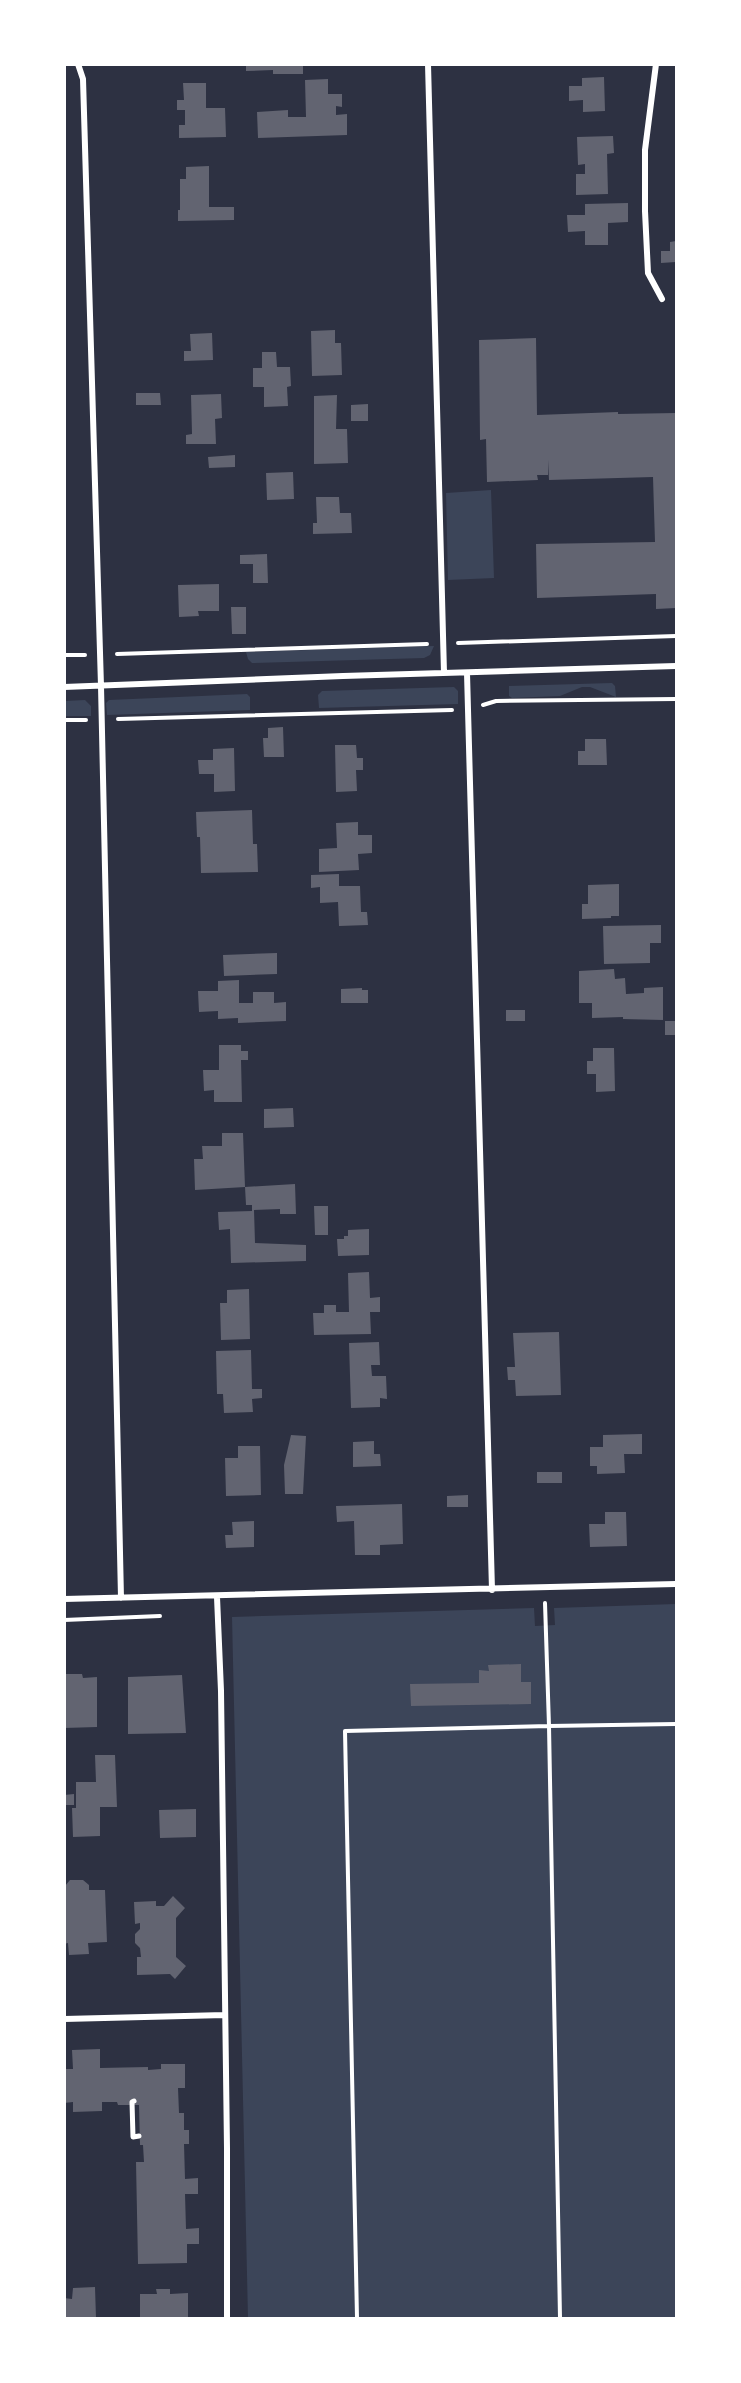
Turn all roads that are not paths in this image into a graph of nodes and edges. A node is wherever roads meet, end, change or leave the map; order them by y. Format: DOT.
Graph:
graph roads {
  1 [pos="78,64"];
  2 [pos="428,64"];
  3 [pos="656,64"];
  4 [pos="662,299"];
  5 [pos="676,666"];
  6 [pos="467,673"];
  7 [pos="444,674"];
  8 [pos="101,686"];
  9 [pos="64,687"];
  10 [pos="676,1584"];
  11 [pos="492,1590"];
  12 [pos="217,1597"];
  13 [pos="121,1598"];
  14 [pos="64,1599"];
  15 [pos="225,2015"];
  16 [pos="64,2019"];
  17 [pos="134,2101"];
  18 [pos="139,2136"];
  19 [pos="227,2319"];
  1 -- 8 [label="street"];
  2 -- 7 [label="street"];
  3 -- 4 [label="street"];
  5 -- 6 [label="street"];
  6 -- 7 [label="street"];
  6 -- 11 [label="street"];
  7 -- 8 [label="street"];
  8 -- 9 [label="street"];
  8 -- 13 [label="street"];
  10 -- 11 [label="street"];
  11 -- 12 [label="street"];
  12 -- 13 [label="street"];
  12 -- 15 [label="street"];
  13 -- 14 [label="street"];
  15 -- 16 [label="street"];
  15 -- 19 [label="street"];
  17 -- 18 [label="street"];
}
